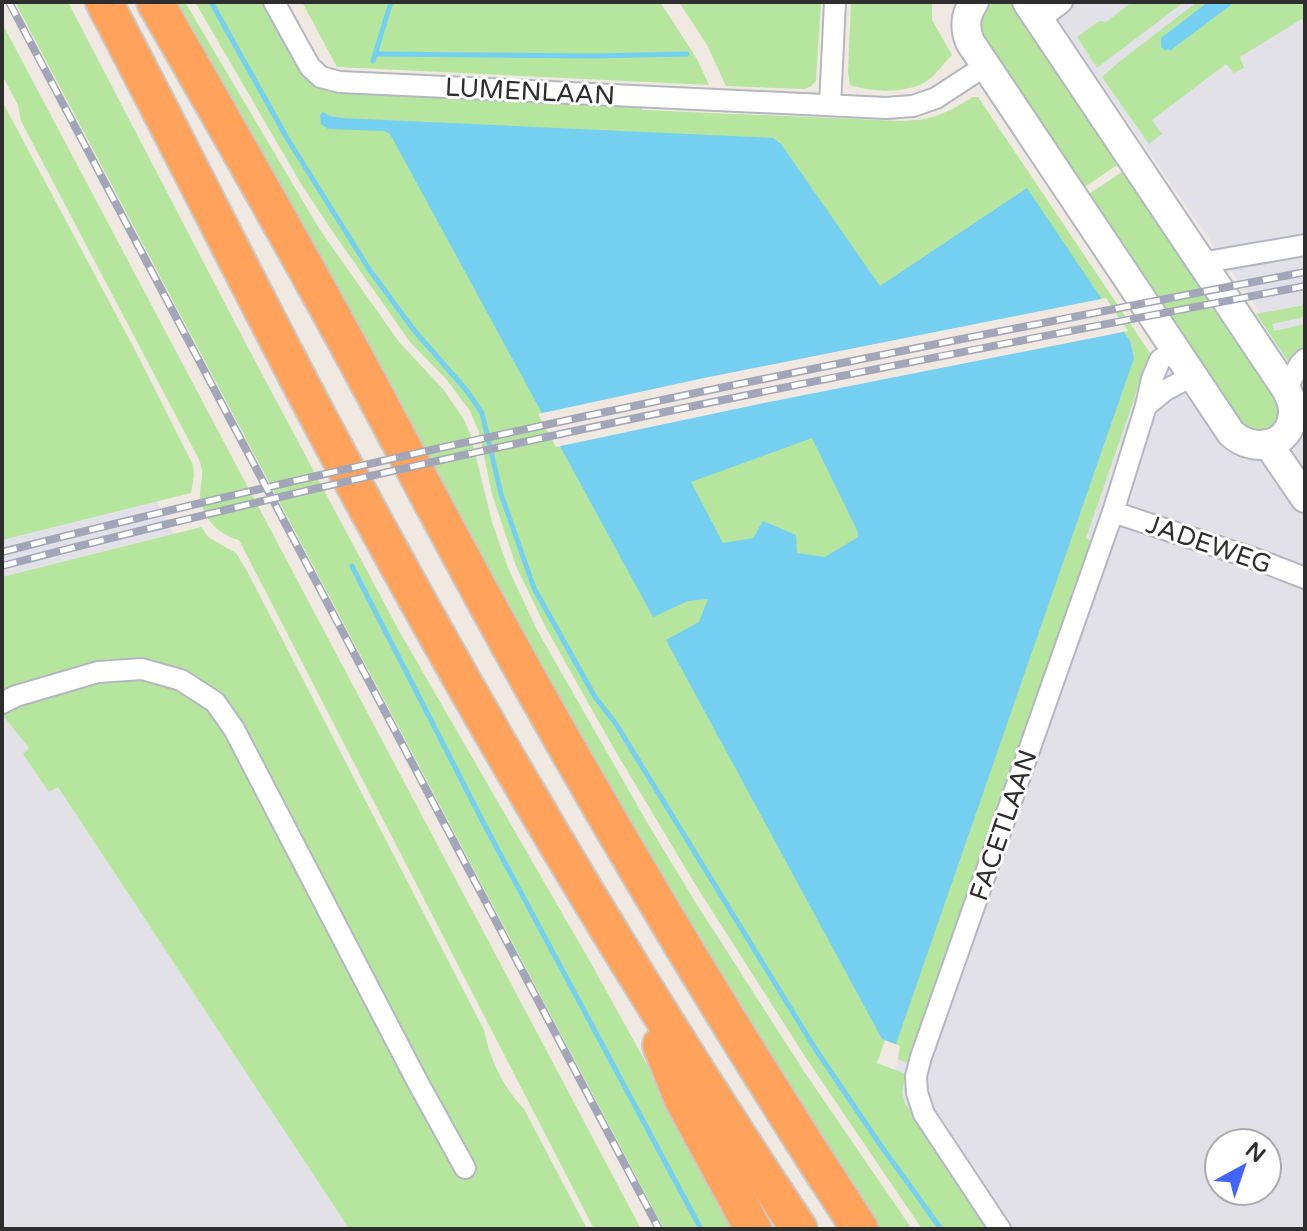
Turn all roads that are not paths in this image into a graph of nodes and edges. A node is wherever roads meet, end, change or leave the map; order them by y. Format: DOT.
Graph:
graph roads {
  1 [pos="104,2"];
  2 [pos="155,2"];
  3 [pos="274,2"];
  4 [pos="835,2"];
  5 [pos="974,2"];
  6 [pos="1062,2"];
  7 [pos="1033,11"];
  8 [pos="985,66"];
  9 [pos="830,105"];
  10 [pos="1305,245"];
  11 [pos="1201,263"];
  12 [pos="1174,350"];
  13 [pos="1305,359"];
  14 [pos="1192,376"];
  15 [pos="1286,389"];
  16 [pos="1146,406"];
  17 [pos="1276,441"];
  18 [pos="1305,469"];
  19 [pos="1305,498"];
  20 [pos="1113,512"];
  21 [pos="1305,578"];
  22 [pos="2,703"];
  23 [pos="623,952"];
  24 [pos="465,1168"];
  25 [pos="753,1229"];
  26 [pos="799,1229"];
  27 [pos="860,1229"];
  28 [pos="1000,1229"];
  1 -- 23 [label="highway"];
  2 -- 27 [label="highway"];
  3 -- 9 [label="street, LUMENLAAN"];
  4 -- 9 [label="street"];
  5 -- 8 [label="street"];
  6 -- 7 [label="street"];
  7 -- 11 [label="street"];
  8 -- 9 [label="street, LUMENLAAN"];
  8 -- 12 [label="street"];
  10 -- 11 [label="street"];
  11 -- 15 [label="street"];
  12 -- 14 [label="street"];
  12 -- 16 [label="street, FACETLAAN"];
  13 -- 15 [label="street"];
  14 -- 16 [label="street"];
  14 -- 17 [label="street"];
  15 -- 17 [label="street"];
  16 -- 20 [label="street, FACETLAAN"];
  17 -- 18 [label="street"];
  17 -- 19 [label="street"];
  20 -- 21 [label="street, JADEWEG"];
  20 -- 28 [label="street, FACETLAAN"];
  22 -- 24 [label="street"];
  23 -- 25 [label="highway"];
  23 -- 26 [label="highway"];
}
